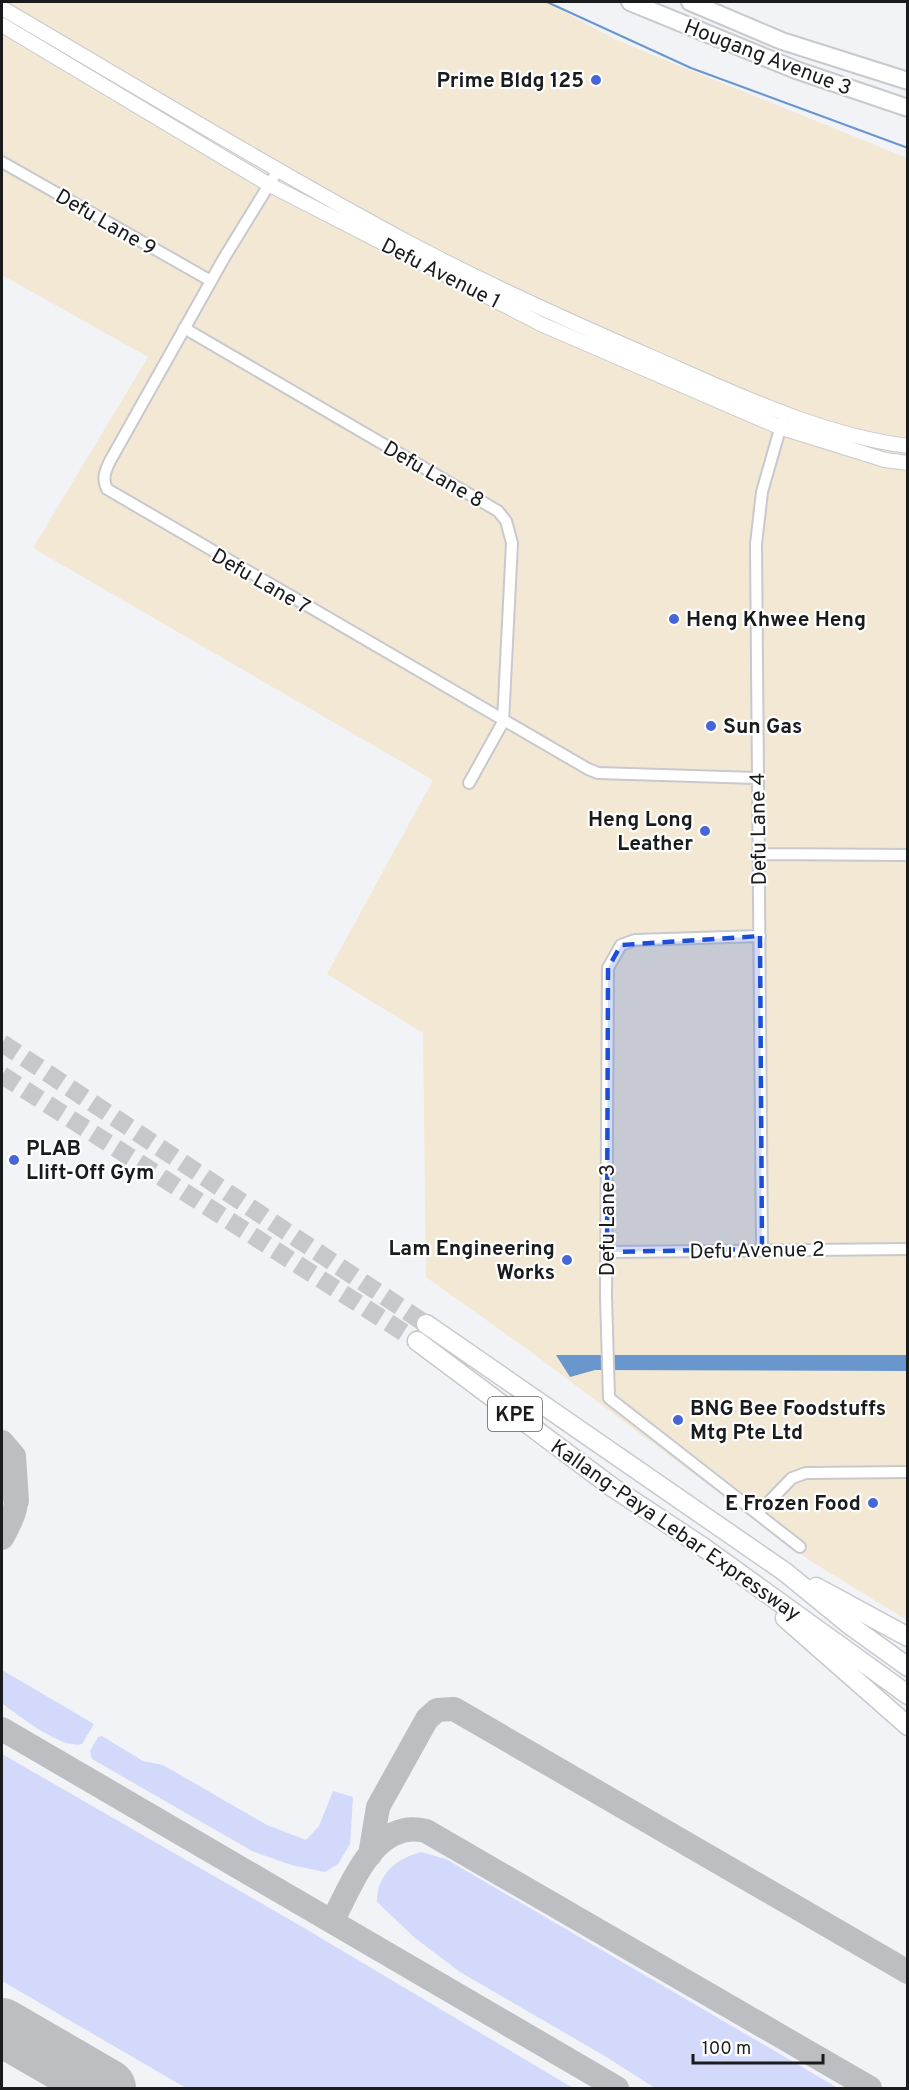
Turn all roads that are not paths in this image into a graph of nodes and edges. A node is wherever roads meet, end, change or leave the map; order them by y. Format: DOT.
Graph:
graph roads {
  1 [pos="630,2"];
  2 [pos="690,2"];
  3 [pos="2,8"];
  4 [pos="2,25"];
  5 [pos="782,41"];
  6 [pos="796,70"];
  7 [pos="908,81"];
  8 [pos="908,108"];
  9 [pos="2,162"];
  10 [pos="278,170"];
  11 [pos="268,184"];
  12 [pos="211,281"];
  13 [pos="184,328"];
  14 [pos="786,413"];
  15 [pos="780,427"];
  16 [pos="908,446"];
  17 [pos="908,463"];
  18 [pos="503,722"];
  19 [pos="756,778"];
  20 [pos="469,783"];
  21 [pos="758,854"];
  22 [pos="908,855"];
  23 [pos="760,936"];
  24 [pos="762,1249"];
  25 [pos="908,1249"];
  26 [pos="607,1252"];
  27 [pos="426,1324"];
  28 [pos="417,1341"];
  29 [pos="908,1472"];
  30 [pos="758,1513"];
  31 [pos="800,1547"];
  32 [pos="785,1572"];
  33 [pos="748,1580"];
  34 [pos="908,1637"];
  35 [pos="908,1667"];
  36 [pos="908,1695"];
  37 [pos="908,1726"];
  1 -- 6 [label="highway, Hougang Avenue 3"];
  2 -- 5 [label="highway, Hougang Avenue 3"];
  3 -- 10 [label="main road, Defu Avenue 1"];
  4 -- 11 [label="main road, Defu Avenue 1"];
  5 -- 6 [label="highway"];
  5 -- 7 [label="highway, Hougang Avenue 3"];
  6 -- 8 [label="highway, Hougang Avenue 3"];
  9 -- 12 [label="street, Defu Lane 9"];
  10 -- 11 [label="street, Defu Lane 7"];
  10 -- 14 [label="main road, Defu Avenue 1"];
  11 -- 12 [label="street, Defu Lane 7"];
  11 -- 15 [label="main road, Defu Avenue 1"];
  12 -- 13 [label="street, Defu Lane 7"];
  13 -- 18 [label="street, Defu Lane 8"];
  13 -- 18 [label="street, Defu Lane 7"];
  14 -- 15 [label="street, Defu Lane 4"];
  14 -- 16 [label="main road, Defu Avenue 1"];
  15 -- 17 [label="main road, Defu Avenue 1"];
  15 -- 19 [label="street, Defu Lane 4"];
  18 -- 19 [label="street, Defu Lane 7"];
  18 -- 20 [label="street"];
  19 -- 21 [label="street, Defu Lane 4"];
  21 -- 22 [label="street"];
  21 -- 23 [label="street, Defu Lane 4"];
  23 -- 24 [label="street, Defu Lane 4"];
  23 -- 26 [label="street, Defu Lane 3"];
  24 -- 25 [label="street, Defu Avenue 2"];
  24 -- 26 [label="street, Defu Avenue 2"];
  26 -- 30 [label="street, Defu Lane 3"];
  27 -- 32 [label="highway, Kallang-Paya Lebar Expressway / KPE"];
  28 -- 33 [label="highway, Kallang-Paya Lebar Expressway / KPE"];
  29 -- 30 [label="street"];
  30 -- 31 [label="street, Defu Lane 3"];
  32 -- 34 [label="highway"];
  32 -- 35 [label="highway, Kallang-Paya Lebar Expressway / KPE"];
  33 -- 36 [label="highway, Kallang-Paya Lebar Expressway / KPE"];
  33 -- 37 [label="highway"];
}
